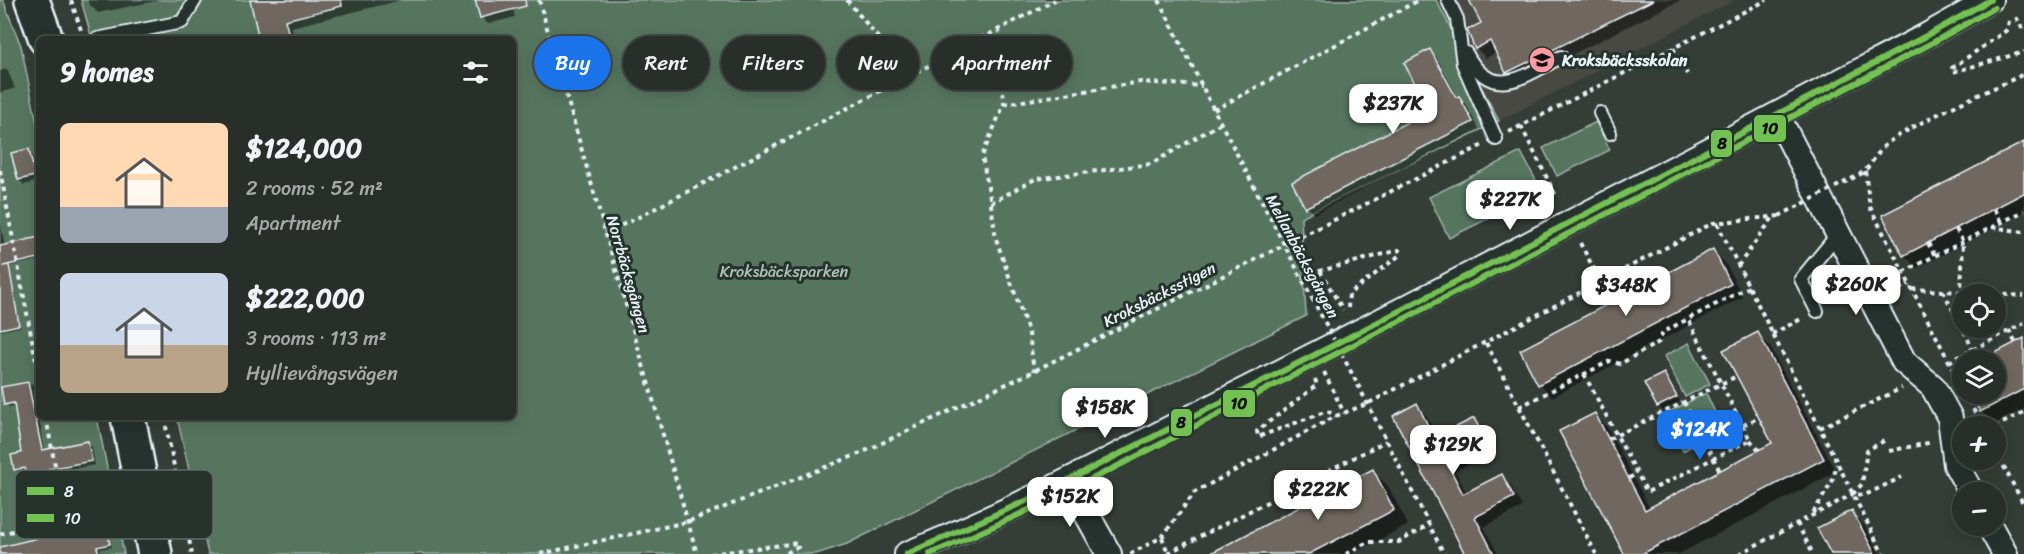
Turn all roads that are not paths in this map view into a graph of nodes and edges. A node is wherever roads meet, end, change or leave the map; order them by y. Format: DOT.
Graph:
graph roads {
  1 [pos="32,0"];
  2 [pos="195,0"];
  3 [pos="1448,0"];
  4 [pos="1990,0"];
  5 [pos="45,36"];
  6 [pos="113,36"];
  7 [pos="1460,41"];
  8 [pos="1561,57"];
  9 [pos="1600,113"];
  10 [pos="1777,115"];
  11 [pos="1610,133"];
  12 [pos="1496,139"];
  13 [pos="1838,234"];
  14 [pos="1817,311"];
  15 [pos="129,420"];
  16 [pos="138,470"];
  17 [pos="1069,482"];
  18 [pos="1965,482"];
  19 [pos="1995,536"];
  20 [pos="152,539"];
  21 [pos="155,554"];
  22 [pos="907,554"];
  23 [pos="1109,554"];
  24 [pos="2005,554"];
  1 -- 5 [label="street"];
  2 -- 6 [label="lane"];
  3 -- 7 [label="lane"];
  4 -- 10 [label="street"];
  7 -- 8 [label="lane"];
  7 -- 12 [label="lane"];
  9 -- 11 [label="lane"];
  10 -- 13 [label="street"];
  10 -- 17 [label="street"];
  13 -- 14 [label="lane"];
  13 -- 18 [label="street"];
  15 -- 16 [label="street"];
  17 -- 22 [label="street"];
  17 -- 23 [label="street"];
  19 -- 24 [label="street"];
  20 -- 21 [label="street"];
}
